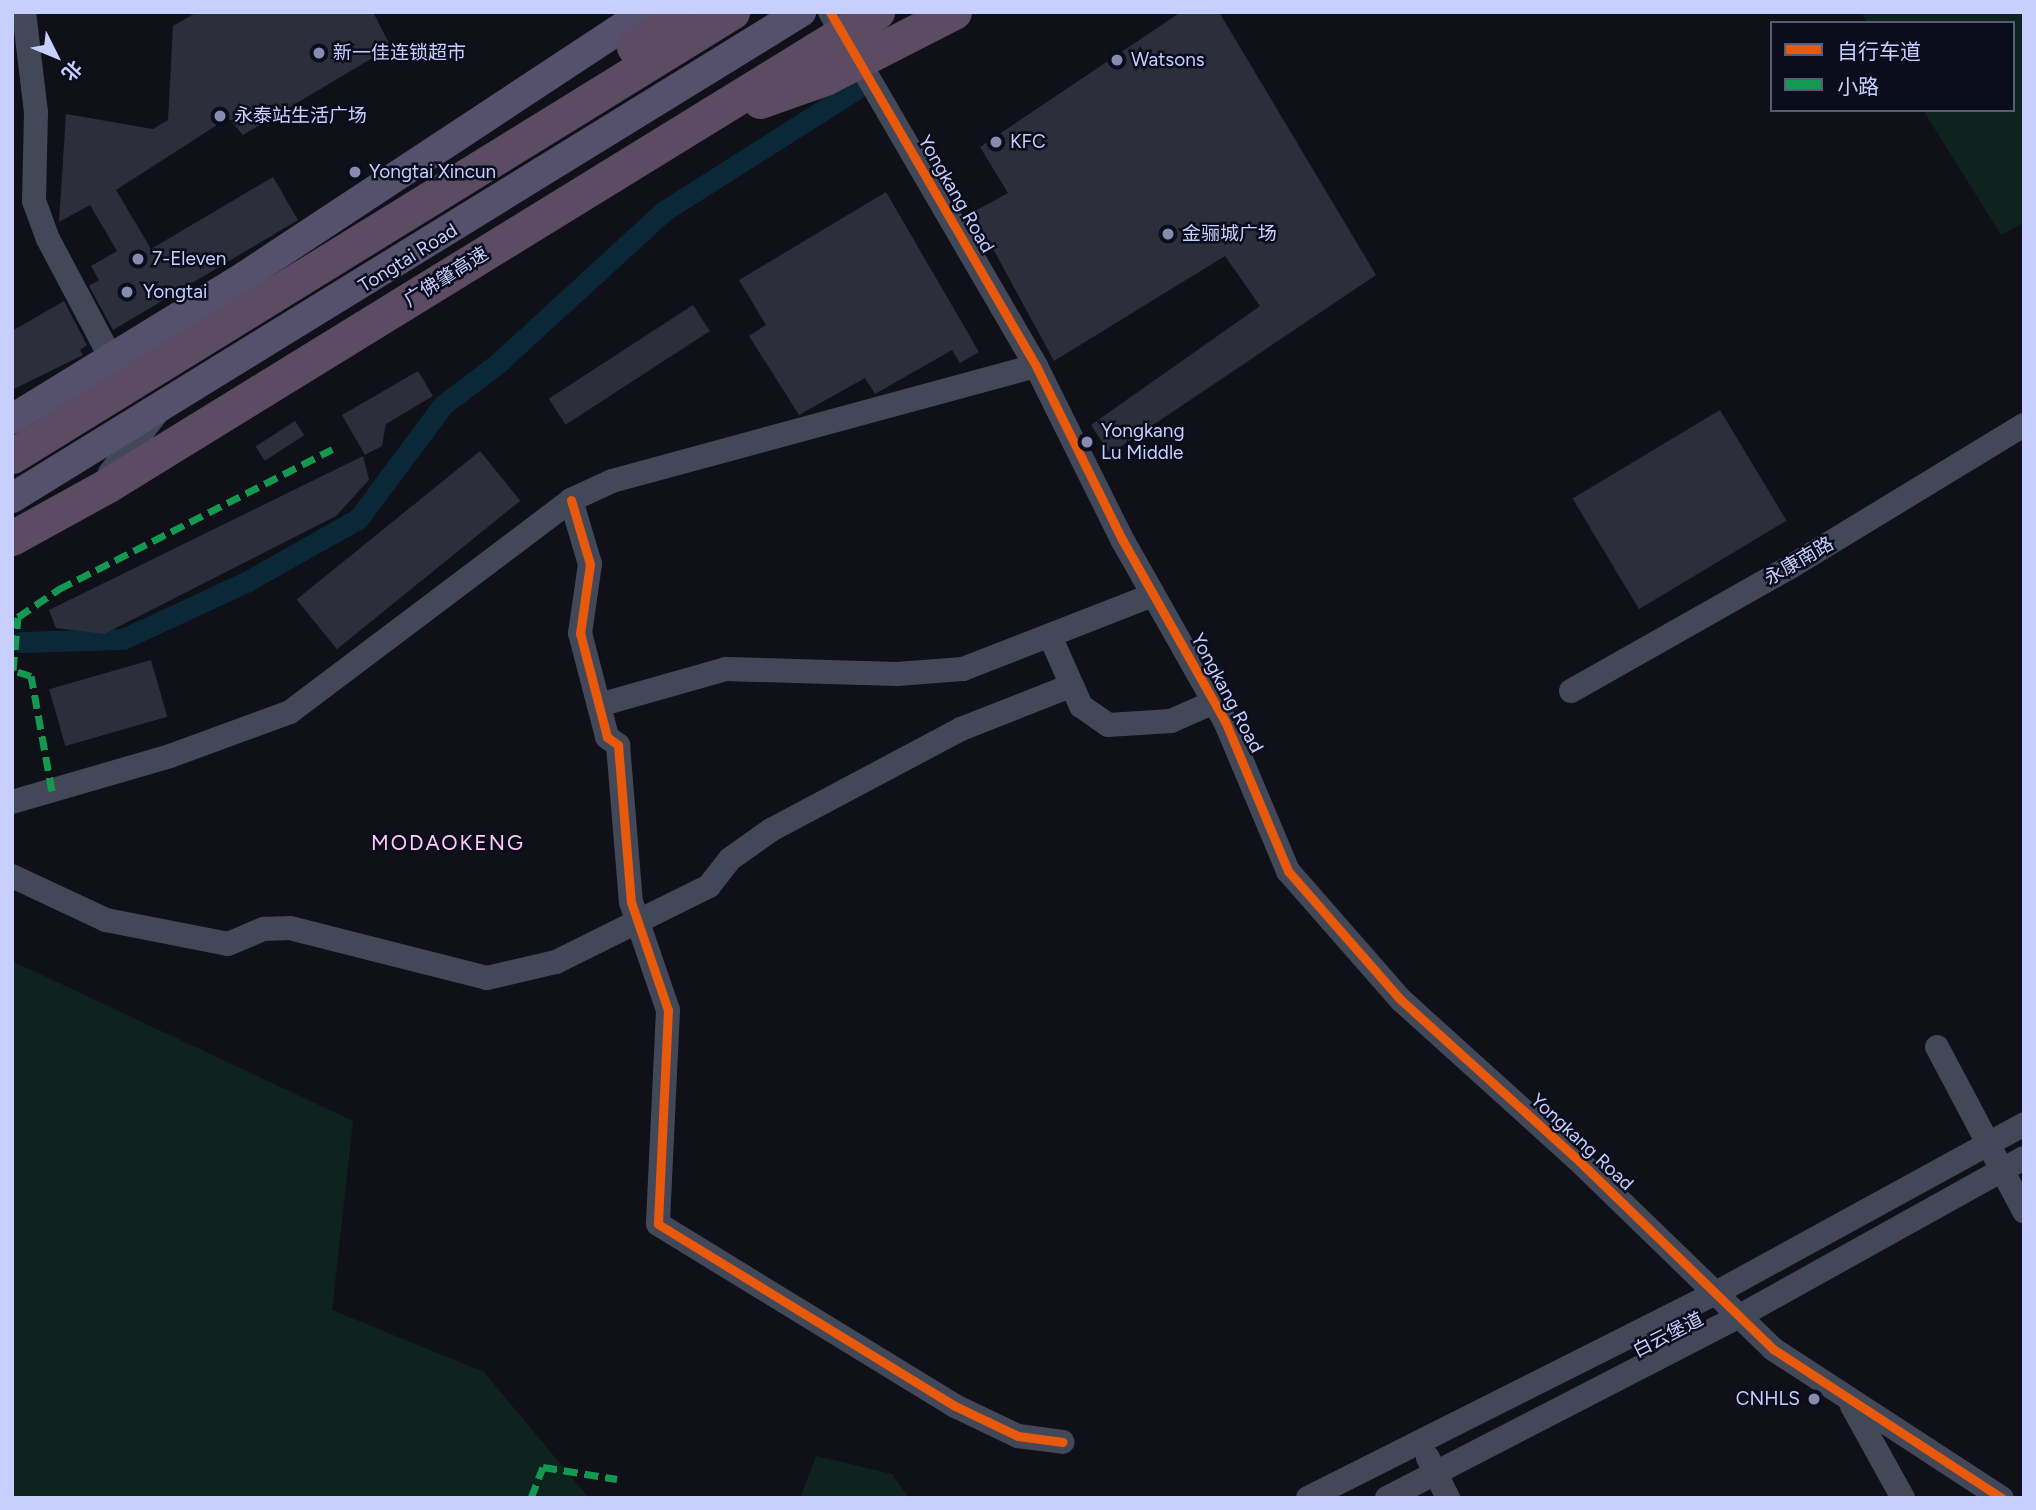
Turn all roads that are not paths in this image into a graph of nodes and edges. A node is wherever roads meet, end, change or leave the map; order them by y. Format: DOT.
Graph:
graph roads {
  1 [pos="24,12"];
  2 [pos="646,12"];
  3 [pos="683,12"];
  4 [pos="732,12"];
  5 [pos="801,12"];
  6 [pos="830,12"];
  7 [pos="877,12"];
  8 [pos="946,16"];
  9 [pos="695,124"];
  10 [pos="404,213"];
  11 [pos="302,238"];
  12 [pos="112,360"];
  13 [pos="1036,366"];
  14 [pos="157,413"];
  15 [pos="12,419"];
  16 [pos="2024,425"];
  17 [pos="12,456"];
  18 [pos="12,498"];
  19 [pos="570,500"];
  20 [pos="12,527"];
  21 [pos="12,538"];
  22 [pos="1153,595"];
  23 [pos="1050,636"];
  24 [pos="1070,686"];
  25 [pos="1571,691"];
  26 [pos="1214,702"];
  27 [pos="599,705"];
  28 [pos="12,802"];
  29 [pos="12,876"];
  30 [pos="635,920"];
  31 [pos="1937,1048"];
  32 [pos="2024,1125"];
  33 [pos="2024,1140"];
  34 [pos="1990,1143"];
  35 [pos="2013,1163"];
  36 [pos="2024,1212"];
  37 [pos="1714,1294"];
  38 [pos="1738,1317"];
  39 [pos="1848,1399"];
  40 [pos="1420,1441"];
  41 [pos="1063,1442"];
  42 [pos="1435,1472"];
  43 [pos="1308,1498"];
  44 [pos="1343,1498"];
  45 [pos="1387,1498"];
  46 [pos="1448,1498"];
  47 [pos="1903,1498"];
  48 [pos="2002,1498"];
  1 -- 12 [label="street"];
  2 -- 11 [label="main road"];
  3 -- 10 [label="highway"];
  4 -- 10 [label="highway"];
  5 -- 14 [label="main road, Tongtai Road"];
  6 -- 13 [label="street, Yongkang Road"];
  7 -- 9 [label="highway, 广佛肇高速"];
  8 -- 9 [label="highway"];
  9 -- 21 [label="highway, 广佛肇高速"];
  10 -- 17 [label="highway"];
  11 -- 12 [label="main road"];
  11 -- 17 [label="street"];
  12 -- 15 [label="main road"];
  13 -- 19 [label="street"];
  13 -- 22 [label="street, Yongkang Road"];
  14 -- 18 [label="main road, Tongtai Road"];
  14 -- 20 [label="street"];
  16 -- 25 [label="street, 永康南路"];
  19 -- 27 [label="street"];
  19 -- 28 [label="street"];
  22 -- 23 [label="street"];
  22 -- 26 [label="street, Yongkang Road"];
  23 -- 24 [label="street"];
  23 -- 27 [label="street"];
  24 -- 26 [label="street"];
  24 -- 30 [label="street"];
  26 -- 37 [label="street, Yongkang Road"];
  27 -- 30 [label="street"];
  29 -- 30 [label="street"];
  30 -- 41 [label="street"];
  31 -- 34 [label="street"];
  32 -- 34 [label="street"];
  33 -- 44 [label="street, 白云堡道"];
  34 -- 35 [label="street"];
  34 -- 37 [label="street"];
  35 -- 36 [label="street"];
  35 -- 38 [label="street"];
  37 -- 38 [label="street, Yongkang Road"];
  37 -- 40 [label="street"];
  38 -- 39 [label="street, Yongkang Road"];
  38 -- 42 [label="street"];
  39 -- 47 [label="street"];
  39 -- 48 [label="street, Yongkang Road"];
  40 -- 42 [label="street"];
  40 -- 43 [label="street"];
  42 -- 45 [label="street"];
  42 -- 46 [label="street"];
}
